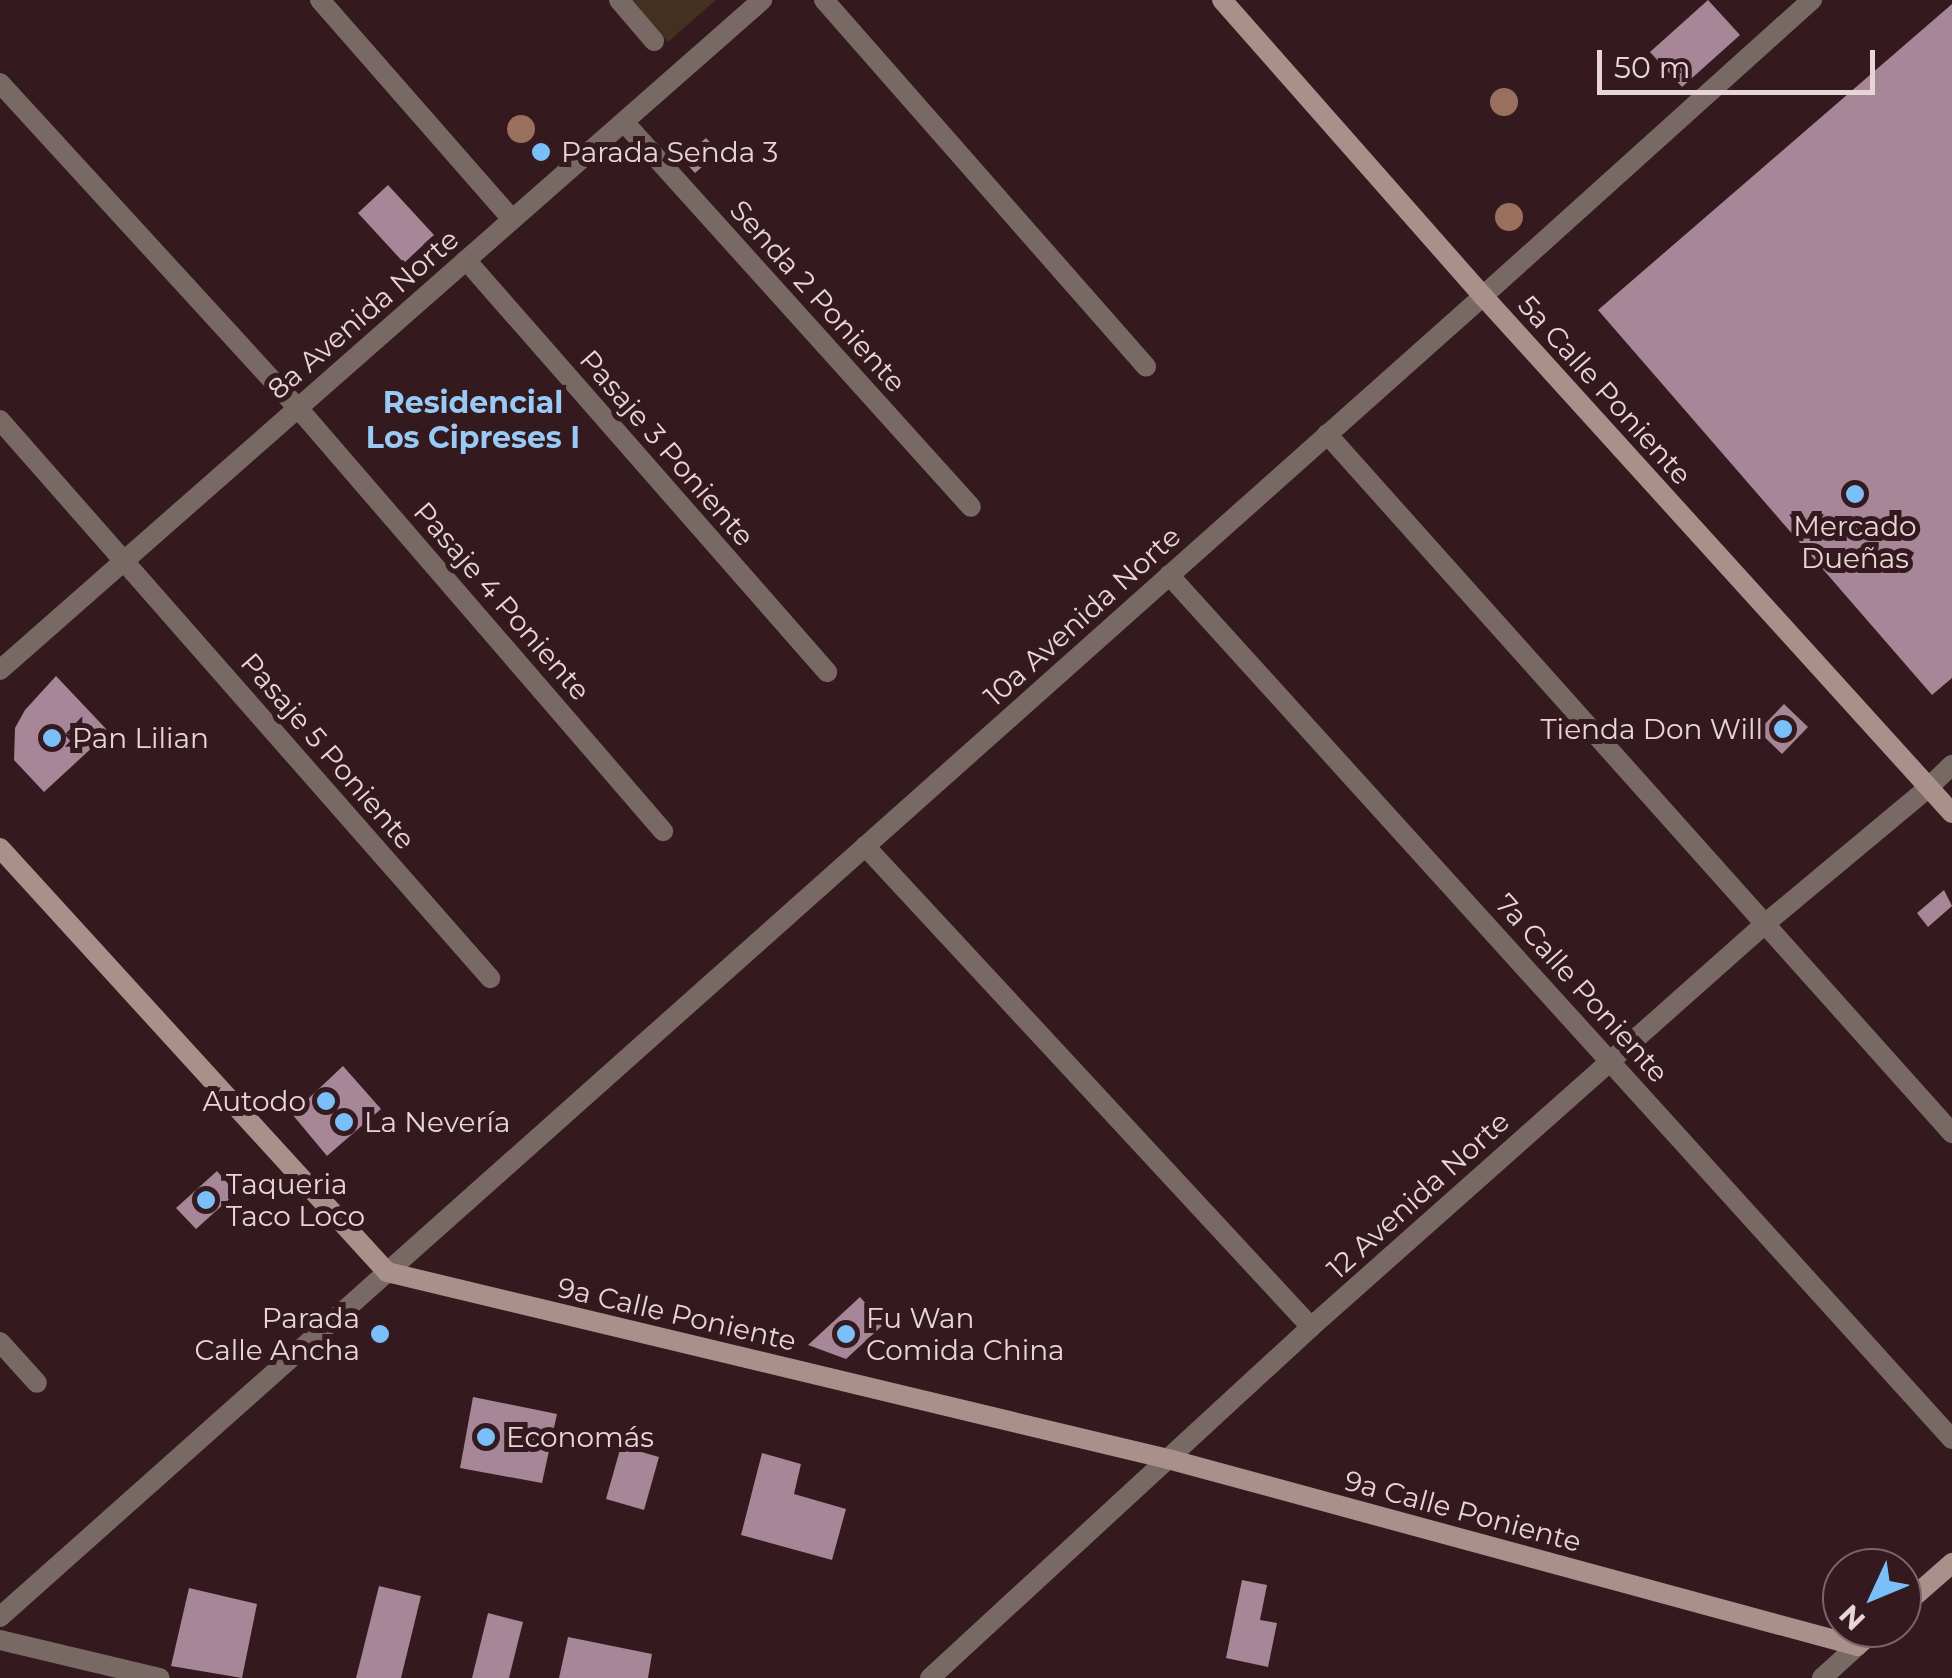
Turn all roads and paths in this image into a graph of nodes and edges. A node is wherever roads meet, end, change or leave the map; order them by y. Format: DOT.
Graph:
graph roads {
  1 [pos="320,0"];
  2 [pos="619,0"];
  3 [pos="762,0"];
  4 [pos="824,0"];
  5 [pos="1222,0"];
  6 [pos="1812,0"];
  7 [pos="654,41"];
  8 [pos="0,83"];
  9 [pos="624,122"];
  10 [pos="512,219"];
  11 [pos="466,260"];
  12 [pos="1482,296"];
  13 [pos="1146,368"];
  14 [pos="298,408"];
  15 [pos="0,420"];
  16 [pos="1327,434"];
  17 [pos="972,507"];
  18 [pos="125,560"];
  19 [pos="1169,576"];
  20 [pos="0,670"];
  21 [pos="827,672"];
  22 [pos="1952,765"];
  23 [pos="1930,787"];
  24 [pos="1952,812"];
  25 [pos="663,831"];
  26 [pos="865,846"];
  27 [pos="0,848"];
  28 [pos="1766,922"];
  29 [pos="490,978"];
  30 [pos="1611,1061"];
  31 [pos="1952,1133"];
  32 [pos="387,1272"];
  33 [pos="1311,1327"];
  34 [pos="0,1342"];
  35 [pos="38,1383"];
  36 [pos="1952,1439"];
  37 [pos="1168,1460"];
  38 [pos="1952,1563"];
  39 [pos="1922,1589"];
  40 [pos="0,1617"];
  41 [pos="1822,1637"];
  42 [pos="0,1640"];
  43 [pos="1855,1648"];
  44 [pos="160,1678"];
  45 [pos="930,1678"];
  46 [pos="1822,1678"];
  1 -- 10 [label="street"];
  2 -- 7 [label="street"];
  3 -- 9 [label="street, 8a Avenida Norte"];
  4 -- 13 [label="street"];
  5 -- 12 [label="main road, 5a Calle Poniente"];
  6 -- 12 [label="street, 10a Avenida Norte"];
  8 -- 14 [label="street, Pasaje 4 Poniente"];
  9 -- 10 [label="street, 8a Avenida Norte"];
  9 -- 17 [label="street, Senda 2 Poniente"];
  10 -- 11 [label="street, 8a Avenida Norte"];
  11 -- 14 [label="street, 8a Avenida Norte"];
  11 -- 21 [label="street, Pasaje 3 Poniente"];
  12 -- 16 [label="street, 10a Avenida Norte"];
  12 -- 23 [label="main road, 5a Calle Poniente"];
  14 -- 18 [label="street, 8a Avenida Norte"];
  14 -- 25 [label="street, Pasaje 4 Poniente"];
  15 -- 18 [label="street, Pasaje 5 Poniente"];
  16 -- 19 [label="street, 10a Avenida Norte"];
  16 -- 28 [label="street"];
  18 -- 20 [label="street, 8a Avenida Norte"];
  18 -- 29 [label="street, Pasaje 5 Poniente"];
  19 -- 26 [label="street, 10a Avenida Norte"];
  19 -- 30 [label="street, 7a Calle Poniente"];
  22 -- 23 [label="street, 12 Avenida Norte"];
  23 -- 24 [label="main road, 5a Calle Poniente"];
  23 -- 28 [label="street, 12 Avenida Norte"];
  26 -- 32 [label="street, 10a Avenida Norte"];
  26 -- 33 [label="street"];
  27 -- 32 [label="main road"];
  28 -- 30 [label="street, 12 Avenida Norte"];
  28 -- 31 [label="street"];
  30 -- 33 [label="street, 12 Avenida Norte"];
  30 -- 36 [label="street, 7a Calle Poniente"];
  32 -- 37 [label="main road, 9a Calle Poniente"];
  32 -- 40 [label="street, 10a Avenida Norte"];
  33 -- 37 [label="street, 12 Avenida Norte"];
  34 -- 35 [label="street"];
  37 -- 41 [label="main road, 9a Calle Poniente"];
  37 -- 45 [label="street, 12 Avenida Norte"];
  38 -- 39 [label="main road"];
  42 -- 44 [label="street"];
  43 -- 46 [label="street"];
}
